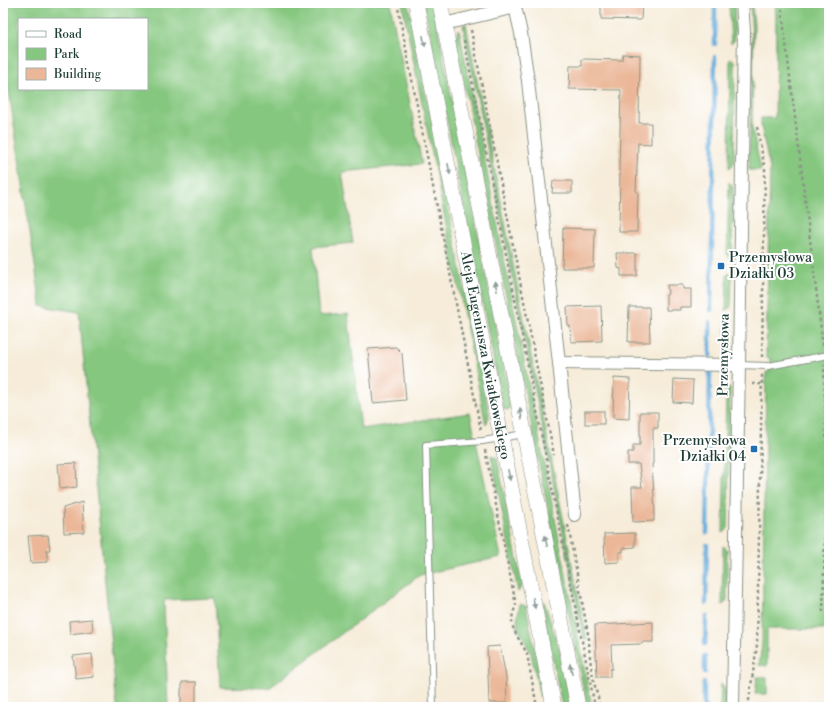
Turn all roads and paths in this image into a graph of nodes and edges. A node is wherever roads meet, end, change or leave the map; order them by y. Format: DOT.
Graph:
graph roads {
  1 [pos="397,3"];
  2 [pos="416,3"];
  3 [pos="440,3"];
  4 [pos="742,3"];
  5 [pos="781,3"];
  6 [pos="514,5"];
  7 [pos="444,24"];
  8 [pos="470,24"];
  9 [pos="463,35"];
  10 [pos="757,126"];
  11 [pos="826,356"];
  12 [pos="762,359"];
  13 [pos="559,363"];
  14 [pos="739,365"];
  15 [pos="762,372"];
  16 [pos="746,384"];
  17 [pos="761,384"];
  18 [pos="525,434"];
  19 [pos="502,438"];
  20 [pos="483,441"];
  21 [pos="555,462"];
  22 [pos="571,520"];
  23 [pos="823,612"];
  24 [pos="777,701"];
  25 [pos="433,707"];
  26 [pos="537,707"];
  27 [pos="554,707"];
  28 [pos="578,707"];
  29 [pos="595,707"];
  30 [pos="601,707"];
  31 [pos="733,707"];
  32 [pos="748,707"];
  33 [pos="777,707"];
  1 -- 20 [label="path"];
  2 -- 19 [label="street, Aleja Eugeniusza Kwiatkowskiego, one-way"];
  3 -- 7 [label="street, Aleja Eugeniusza Kwiatkowskiego"];
  4 -- 14 [label="street, Przemysłowa"];
  5 -- 11 [label="path"];
  6 -- 7 [label="street"];
  6 -- 13 [label="street"];
  18 -- 7 [label="street, Aleja Eugeniusza Kwiatkowskiego, one-way"];
  8 -- 21 [label="path"];
  9 -- 29 [label="path"];
  10 -- 12 [label="path"];
  11 -- 14 [label="lane"];
  11 -- 23 [label="path"];
  13 -- 14 [label="street"];
  13 -- 22 [label="street"];
  14 -- 31 [label="street, Przemysłowa"];
  15 -- 17 [label="path"];
  16 -- 17 [label="path"];
  17 -- 32 [label="path"];
  18 -- 19 [label="lane"];
  28 -- 18 [label="street, Aleja Eugeniusza Kwiatkowskiego, one-way"];
  19 -- 20 [label="lane"];
  19 -- 27 [label="street, Aleja Eugeniusza Kwiatkowskiego, one-way"];
  20 -- 25 [label="lane"];
  20 -- 26 [label="path"];
  22 -- 30 [label="path"];
  24 -- 33 [label="path"];
}
